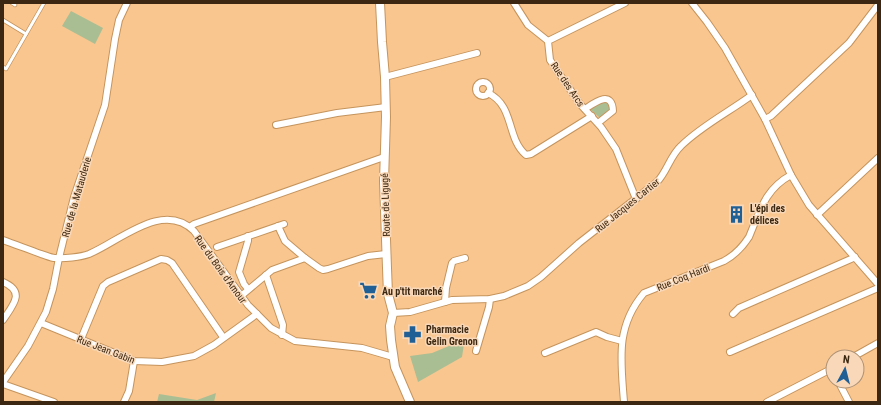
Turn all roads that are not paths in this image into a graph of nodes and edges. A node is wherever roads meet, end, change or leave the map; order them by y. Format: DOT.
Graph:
graph roads {
  1 [pos="44,3"];
  2 [pos="126,3"];
  3 [pos="380,3"];
  4 [pos="514,3"];
  5 [pos="625,3"];
  6 [pos="692,3"];
  7 [pos="878,5"];
  8 [pos="3,20"];
  9 [pos="26,34"];
  10 [pos="548,41"];
  11 [pos="478,53"];
  12 [pos="4,68"];
  13 [pos="3,74"];
  14 [pos="385,77"];
  15 [pos="488,93"];
  16 [pos="752,95"];
  17 [pos="386,107"];
  18 [pos="585,109"];
  19 [pos="592,116"];
  20 [pos="765,119"];
  21 [pos="598,123"];
  22 [pos="276,124"];
  23 [pos="384,157"];
  24 [pos="878,158"];
  25 [pos="791,175"];
  26 [pos="636,199"];
  27 [pos="817,215"];
  28 [pos="190,227"];
  29 [pos="248,236"];
  30 [pos="3,240"];
  31 [pos="217,247"];
  32 [pos="386,254"];
  33 [pos="855,257"];
  34 [pos="59,258"];
  35 [pos="305,258"];
  36 [pos="465,258"];
  37 [pos="266,275"];
  38 [pos="3,282"];
  39 [pos="878,284"];
  40 [pos="878,288"];
  41 [pos="248,289"];
  42 [pos="241,296"];
  43 [pos="490,300"];
  44 [pos="445,302"];
  45 [pos="393,313"];
  46 [pos="257,314"];
  47 [pos="733,314"];
  48 [pos="3,320"];
  49 [pos="41,323"];
  50 [pos="282,335"];
  51 [pos="223,337"];
  52 [pos="81,339"];
  53 [pos="622,341"];
  54 [pos="878,344"];
  55 [pos="476,351"];
  56 [pos="865,351"];
  57 [pos="730,352"];
  58 [pos="545,353"];
  59 [pos="393,356"];
  60 [pos="134,361"];
  61 [pos="825,373"];
  62 [pos="3,383"];
  63 [pos="842,389"];
  64 [pos="54,402"];
  65 [pos="124,402"];
  66 [pos="410,402"];
  67 [pos="624,402"];
  68 [pos="767,402"];
  69 [pos="849,402"];
  1 -- 9 [label="lane"];
  2 -- 34 [label="street, Rue de la Matauderie"];
  3 -- 14 [label="street, Route de Ligugé"];
  4 -- 10 [label="street"];
  5 -- 10 [label="street"];
  6 -- 16 [label="street"];
  7 -- 20 [label="street"];
  8 -- 9 [label="lane"];
  9 -- 12 [label="lane"];
  10 -- 18 [label="street, Rue des Arcs"];
  11 -- 14 [label="street"];
  12 -- 13 [label="lane"];
  14 -- 17 [label="street, Route de Ligugé"];
  15 -- 19 [label="street"];
  16 -- 20 [label="street"];
  16 -- 26 [label="street, Rue Jacques Cartier"];
  17 -- 22 [label="street"];
  17 -- 23 [label="street, Route de Ligugé"];
  18 -- 19 [label="street, Rue des Arcs"];
  18 -- 21 [label="street"];
  19 -- 21 [label="street, Rue des Arcs"];
  20 -- 25 [label="street"];
  21 -- 26 [label="street, Rue des Arcs"];
  23 -- 28 [label="street"];
  23 -- 32 [label="street, Route de Ligugé"];
  24 -- 27 [label="street"];
  25 -- 27 [label="street"];
  25 -- 53 [label="street, Rue Coq Hardi"];
  26 -- 43 [label="street, Rue Jacques Cartier"];
  27 -- 33 [label="street"];
  28 -- 34 [label="street, Rue du Bois d'Amour"];
  28 -- 42 [label="street, Rue du Bois d'Amour"];
  29 -- 31 [label="street"];
  29 -- 35 [label="street"];
  29 -- 41 [label="street"];
  30 -- 34 [label="street, Rue du Bois d'Amour"];
  32 -- 35 [label="street"];
  32 -- 45 [label="street, Route de Ligugé"];
  33 -- 39 [label="street"];
  33 -- 47 [label="street"];
  34 -- 49 [label="street, Rue de la Matauderie"];
  35 -- 37 [label="street"];
  36 -- 44 [label="street"];
  37 -- 41 [label="street"];
  37 -- 50 [label="street"];
  38 -- 48 [label="street"];
  40 -- 57 [label="street"];
  41 -- 42 [label="street"];
  42 -- 46 [label="street, Rue du Bois d'Amour"];
  43 -- 44 [label="street, Rue Jacques Cartier"];
  43 -- 55 [label="street"];
  44 -- 45 [label="street, Rue Jacques Cartier"];
  45 -- 59 [label="street, Route de Ligugé"];
  46 -- 50 [label="street, Rue du Bois d'Amour"];
  46 -- 51 [label="street, Rue Jean Gabin"];
  49 -- 52 [label="street, Rue Jean Gabin"];
  49 -- 62 [label="street, Rue de la Matauderie"];
  50 -- 59 [label="street, Rue du Bois d'Amour"];
  51 -- 52 [label="street"];
  51 -- 60 [label="street, Rue Jean Gabin"];
  52 -- 60 [label="street, Rue Jean Gabin"];
  53 -- 58 [label="street"];
  53 -- 67 [label="street, Rue Coq Hardi"];
  54 -- 56 [label="street"];
  59 -- 66 [label="street, Route de Ligugé"];
  60 -- 65 [label="street"];
  61 -- 68 [label="street"];
  62 -- 64 [label="street"];
  63 -- 69 [label="street"];
}
